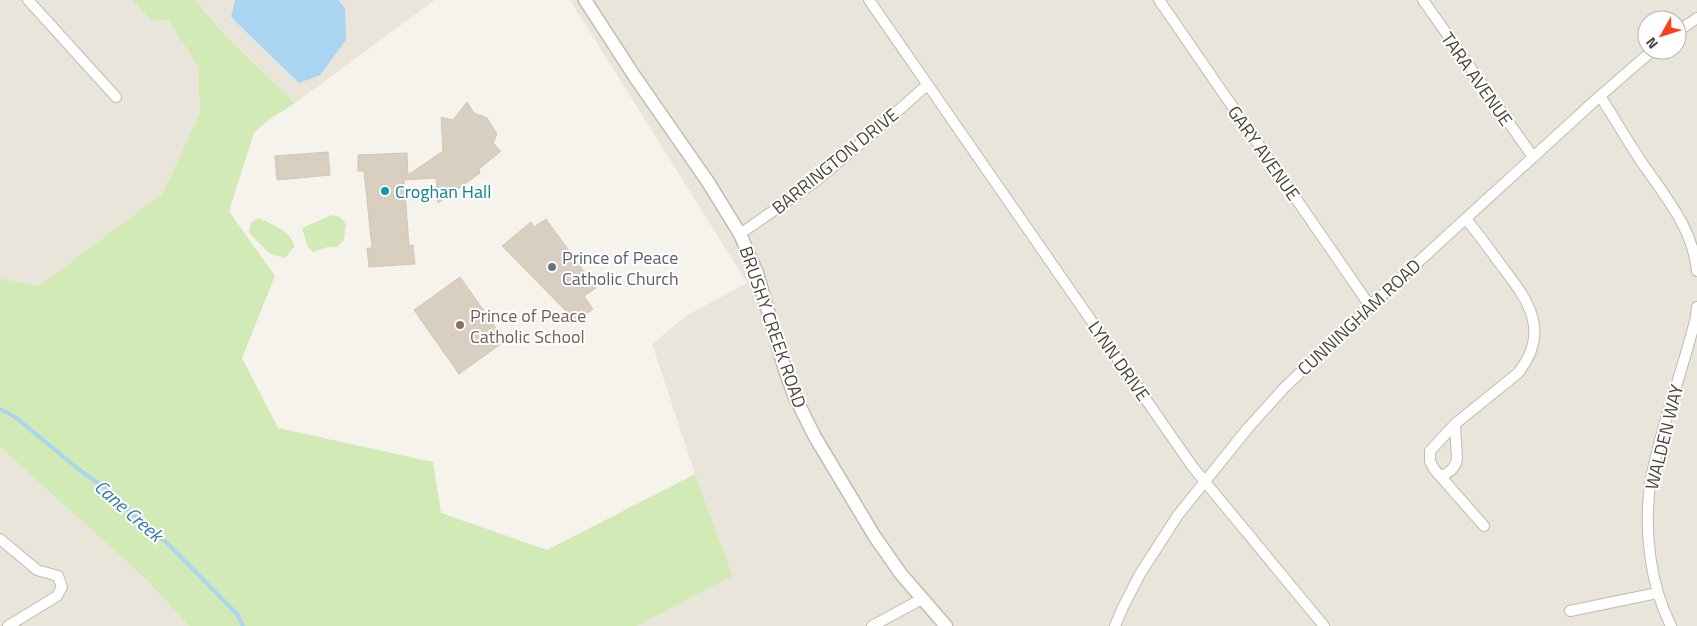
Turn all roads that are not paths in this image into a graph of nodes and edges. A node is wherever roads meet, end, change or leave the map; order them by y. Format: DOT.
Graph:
graph roads {
  1 [pos="28,0"];
  2 [pos="585,0"];
  3 [pos="869,0"];
  4 [pos="1159,0"];
  5 [pos="1423,0"];
  6 [pos="1641,60"];
  7 [pos="927,85"];
  8 [pos="1600,96"];
  9 [pos="116,97"];
  10 [pos="1533,157"];
  11 [pos="1466,219"];
  12 [pos="740,234"];
  13 [pos="1697,272"];
  14 [pos="1370,306"];
  15 [pos="1697,307"];
  16 [pos="1697,317"];
  17 [pos="1456,424"];
  18 [pos="1441,476"];
  19 [pos="1204,481"];
  20 [pos="1484,526"];
  21 [pos="0,539"];
  22 [pos="1657,593"];
  23 [pos="922,599"];
  24 [pos="1570,611"];
  25 [pos="8,626"];
  26 [pos="872,626"];
  27 [pos="946,626"];
  28 [pos="1115,626"];
  29 [pos="1324,626"];
  30 [pos="1671,626"];
  1 -- 9 [label="street"];
  2 -- 12 [label="street, BRUSHY CREEK ROAD"];
  3 -- 7 [label="street, LYNN DRIVE"];
  4 -- 14 [label="street, GARY AVENUE"];
  5 -- 10 [label="street, TARA AVENUE"];
  6 -- 8 [label="street, CUNNINGHAM ROAD"];
  7 -- 12 [label="street, BARRINGTON DRIVE"];
  7 -- 19 [label="street, LYNN DRIVE"];
  8 -- 10 [label="street, CUNNINGHAM ROAD"];
  8 -- 13 [label="street"];
  10 -- 11 [label="street, CUNNINGHAM ROAD"];
  11 -- 14 [label="street, CUNNINGHAM ROAD"];
  11 -- 17 [label="street"];
  12 -- 23 [label="street, BRUSHY CREEK ROAD"];
  14 -- 19 [label="street, CUNNINGHAM ROAD"];
  15 -- 16 [label="street, WALDEN WAY"];
  16 -- 22 [label="street, WALDEN WAY"];
  17 -- 18 [label="street"];
  17 -- 18 [label="street"];
  18 -- 20 [label="street"];
  19 -- 28 [label="street, CUNNINGHAM ROAD"];
  19 -- 29 [label="street, LYNN DRIVE"];
  21 -- 25 [label="street"];
  22 -- 24 [label="street"];
  22 -- 30 [label="street, WALDEN WAY"];
  23 -- 26 [label="street"];
  23 -- 27 [label="street, BRUSHY CREEK ROAD"];
}
